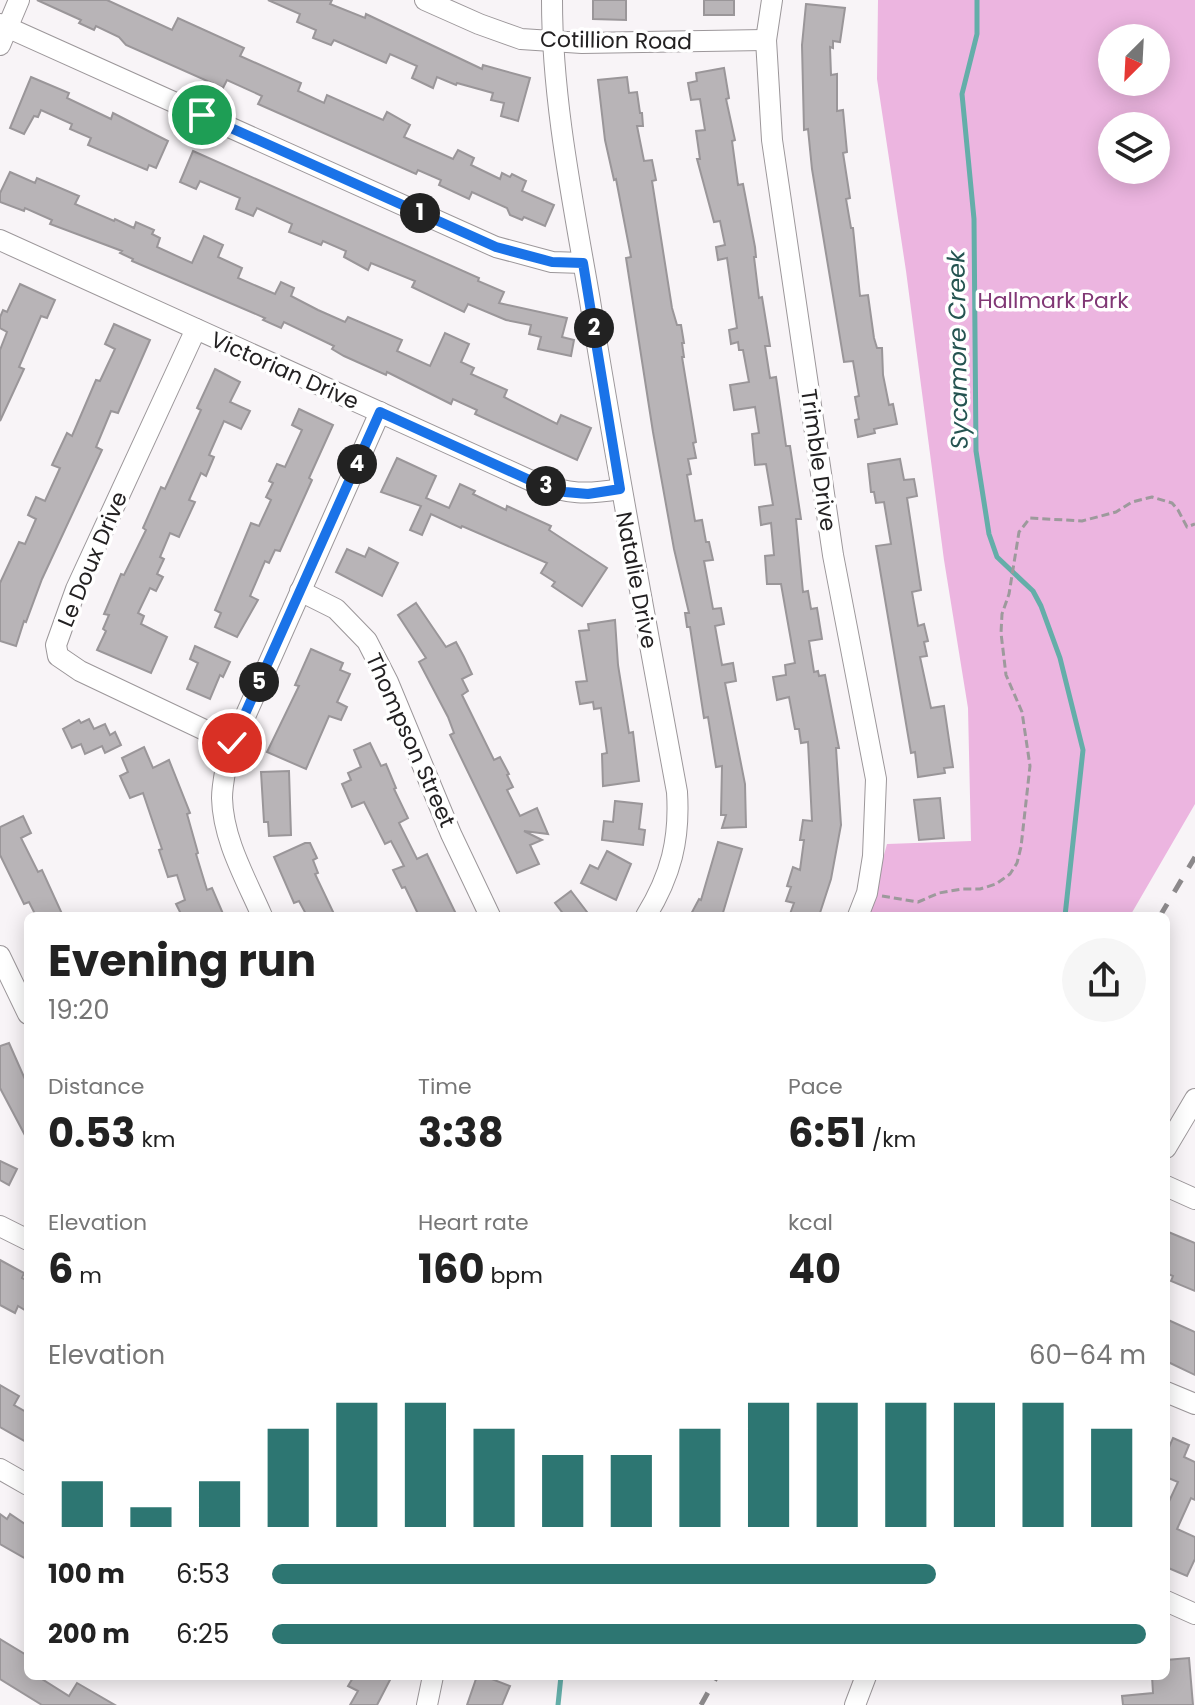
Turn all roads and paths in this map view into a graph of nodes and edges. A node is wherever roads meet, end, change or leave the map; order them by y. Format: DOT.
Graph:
graph roads {
  1 [pos="19,0"];
  2 [pos="425,0"];
  3 [pos="552,0"];
  4 [pos="772,0"];
  5 [pos="2,32"];
  6 [pos="766,40"];
  7 [pos="552,42"];
  8 [pos="0,240"];
  9 [pos="583,263"];
  10 [pos="196,329"];
  11 [pos="380,412"];
  12 [pos="620,489"];
  13 [pos="1195,524"];
  14 [pos="300,591"];
  15 [pos="232,743"];
  16 [pos="867,893"];
  17 [pos="260,912"];
  18 [pos="488,912"];
  19 [pos="648,912"];
  20 [pos="860,912"];
  21 [pos="0,956"];
  22 [pos="24,1006"];
  23 [pos="1195,1099"];
  24 [pos="1170,1141"];
  25 [pos="1170,1188"];
  26 [pos="1195,1199"];
  27 [pos="0,1226"];
  28 [pos="24,1238"];
  29 [pos="1170,1394"];
  30 [pos="1195,1404"];
  31 [pos="0,1469"];
  32 [pos="24,1483"];
  33 [pos="1170,1603"];
  34 [pos="1195,1614"];
  35 [pos="432,1680"];
  36 [pos="864,1680"];
  37 [pos="427,1705"];
  38 [pos="855,1705"];
  1 -- 5 [label="street"];
  2 -- 7 [label="street, Cotillion Road"];
  3 -- 7 [label="street, Natalie Drive"];
  4 -- 6 [label="street, Trimble Drive"];
  5 -- 9 [label="street"];
  6 -- 7 [label="street, Cotillion Road"];
  6 -- 16 [label="street, Trimble Drive"];
  7 -- 9 [label="street, Natalie Drive"];
  8 -- 10 [label="street, Victorian Drive"];
  9 -- 12 [label="street, Natalie Drive"];
  10 -- 11 [label="street, Victorian Drive"];
  10 -- 15 [label="street, Le Doux Drive"];
  11 -- 12 [label="street, Victorian Drive"];
  11 -- 14 [label="street"];
  12 -- 19 [label="street, Natalie Drive"];
  13 -- 16 [label="path"];
  14 -- 15 [label="street"];
  14 -- 18 [label="street, Thompson Street"];
  15 -- 17 [label="street"];
  16 -- 20 [label="street, Trimble Drive"];
  21 -- 22 [label="street"];
  23 -- 24 [label="street"];
  25 -- 26 [label="street"];
  27 -- 28 [label="street"];
  29 -- 30 [label="street"];
  31 -- 32 [label="street"];
  33 -- 34 [label="street"];
  35 -- 37 [label="street"];
  36 -- 38 [label="street"];
}
